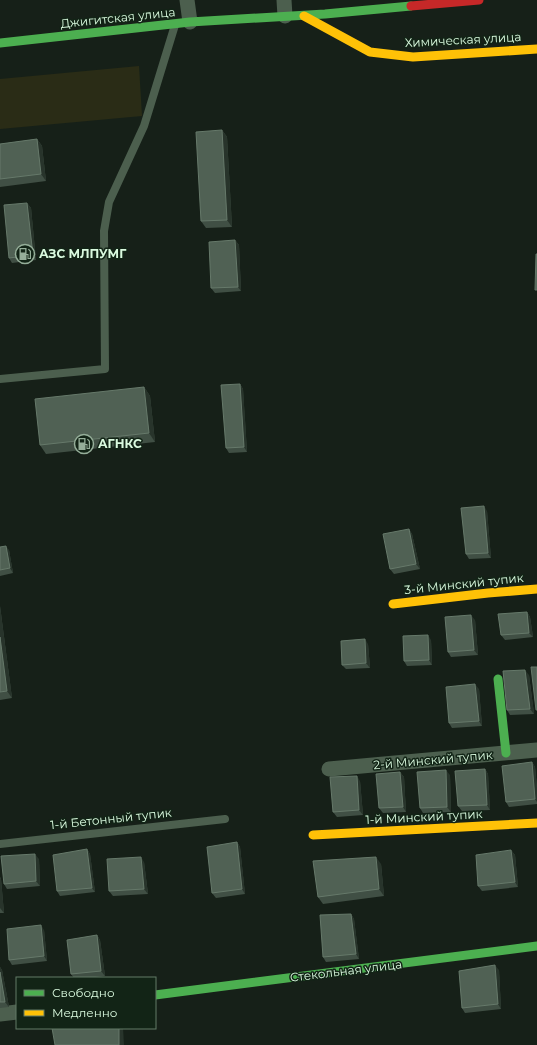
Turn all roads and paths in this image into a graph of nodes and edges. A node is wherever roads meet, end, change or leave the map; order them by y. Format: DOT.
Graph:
graph roads {
  1 [pos="188,0"];
  2 [pos="284,0"];
  3 [pos="346,0"];
  4 [pos="479,0"];
  5 [pos="325,14"];
  6 [pos="285,16"];
  7 [pos="304,16"];
  8 [pos="183,23"];
  9 [pos="0,43"];
  10 [pos="537,49"];
  11 [pos="0,379"];
  12 [pos="537,589"];
  13 [pos="393,604"];
  14 [pos="498,679"];
  15 [pos="537,750"];
  16 [pos="506,753"];
  17 [pos="329,769"];
  18 [pos="226,819"];
  19 [pos="537,823"];
  20 [pos="313,835"];
  21 [pos="0,844"];
  22 [pos="537,946"];
  23 [pos="156,995"];
  24 [pos="16,1012"];
  25 [pos="0,1014"];
  1 -- 8 [label="street"];
  2 -- 6 [label="street"];
  3 -- 5 [label="street"];
  4 -- 5 [label="street, Джигитская улица"];
  5 -- 7 [label="street, Джигитская улица"];
  6 -- 7 [label="street, Джигитская улица"];
  6 -- 8 [label="street, Джигитская улица"];
  7 -- 10 [label="street, Химическая улица"];
  8 -- 9 [label="street, Джигитская улица"];
  8 -- 11 [label="lane"];
  12 -- 13 [label="street, 3-й Минский тупик"];
  14 -- 16 [label="street"];
  15 -- 16 [label="street, 2-й Минский тупик"];
  16 -- 17 [label="street, 2-й Минский тупик"];
  18 -- 21 [label="lane, 1-й Бетонный тупик"];
  19 -- 20 [label="street, 1-й Минский тупик"];
  22 -- 23 [label="street, Стекольная улица"];
  24 -- 25 [label="street"];
}
